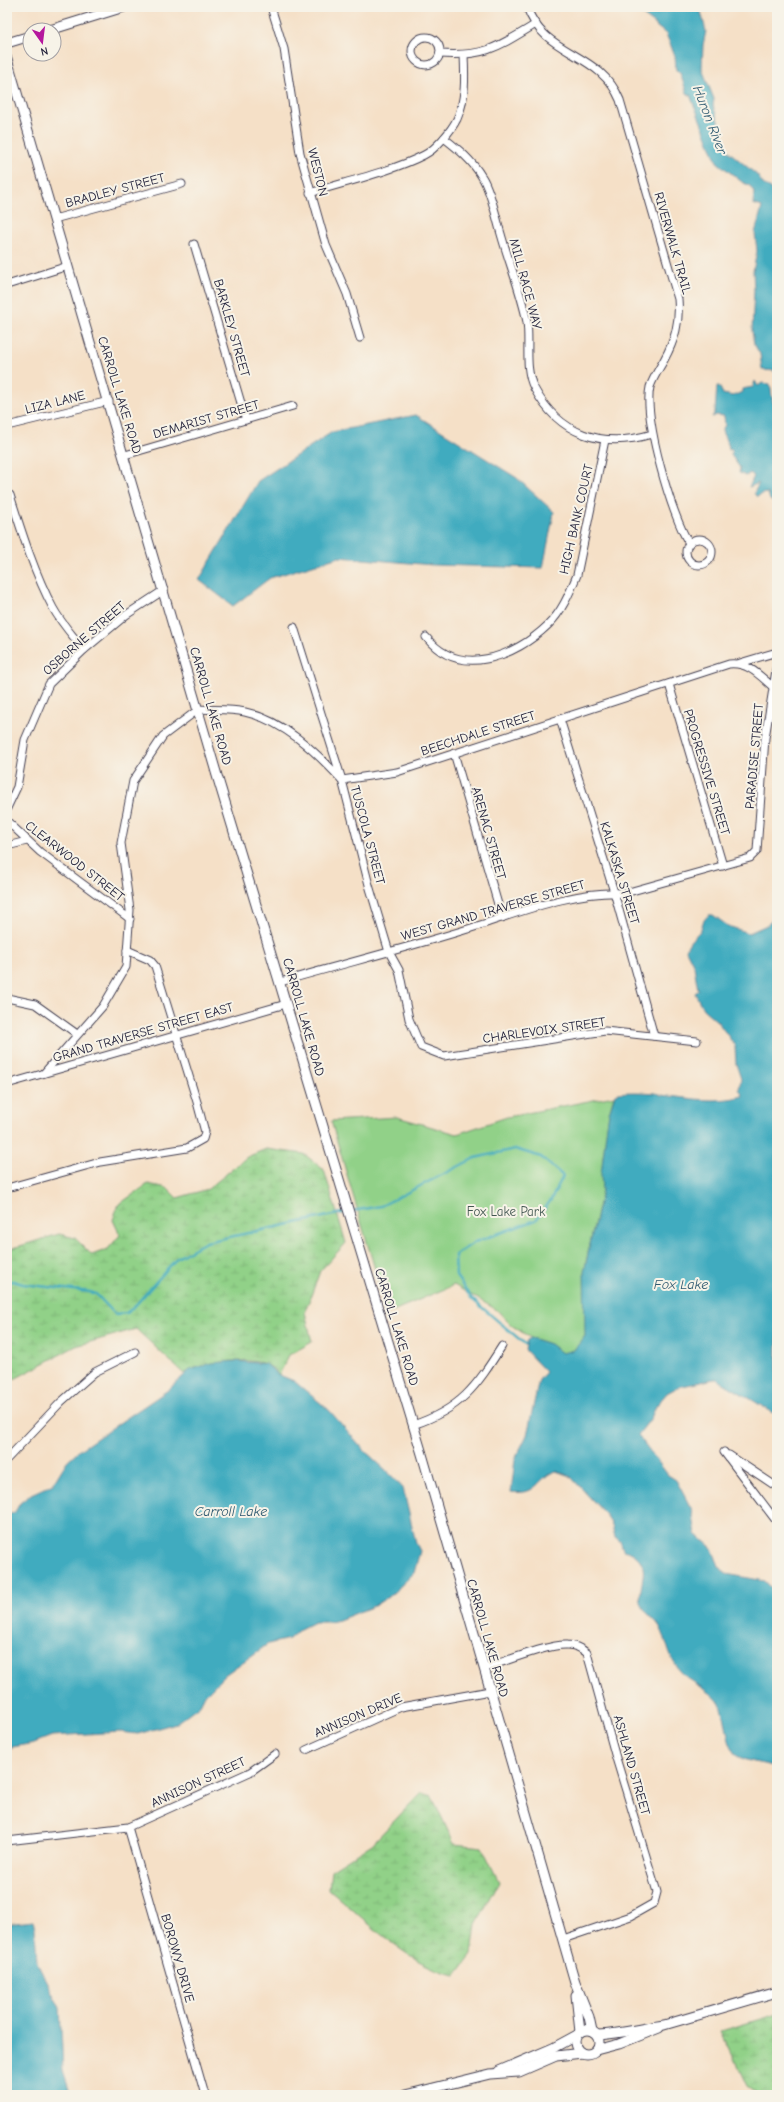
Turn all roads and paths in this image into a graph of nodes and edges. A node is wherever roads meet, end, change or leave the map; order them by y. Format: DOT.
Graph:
graph roads {
  1 [pos="124,7"];
  2 [pos="271,7"];
  3 [pos="527,7"];
  4 [pos="536,24"];
  5 [pos="62,26"];
  6 [pos="22,38"];
  7 [pos="7,43"];
  8 [pos="440,54"];
  9 [pos="464,55"];
  10 [pos="7,59"];
  11 [pos="444,138"];
  12 [pos="182,184"];
  13 [pos="310,193"];
  14 [pos="54,219"];
  15 [pos="194,244"];
  16 [pos="68,266"];
  17 [pos="7,285"];
  18 [pos="360,338"];
  19 [pos="108,401"];
  20 [pos="293,406"];
  21 [pos="246,420"];
  22 [pos="7,426"];
  23 [pos="652,434"];
  24 [pos="605,440"];
  25 [pos="125,455"];
  26 [pos="10,495"];
  27 [pos="689,543"];
  28 [pos="164,590"];
  29 [pos="294,627"];
  30 [pos="426,637"];
  31 [pos="84,650"];
  32 [pos="777,652"];
  33 [pos="740,663"];
  34 [pos="777,664"];
  35 [pos="669,684"];
  36 [pos="773,687"];
  37 [pos="199,709"];
  38 [pos="560,719"];
  39 [pos="454,753"];
  40 [pos="342,780"];
  41 [pos="7,808"];
  42 [pos="7,821"];
  43 [pos="27,841"];
  44 [pos="7,846"];
  45 [pos="757,851"];
  46 [pos="723,866"];
  47 [pos="614,892"];
  48 [pos="502,918"];
  49 [pos="130,919"];
  50 [pos="127,950"];
  51 [pos="389,952"];
  52 [pos="280,982"];
  53 [pos="7,998"];
  54 [pos="286,1004"];
  55 [pos="77,1034"];
  56 [pos="175,1035"];
  57 [pos="654,1036"];
  58 [pos="696,1041"];
  59 [pos="421,1046"];
  60 [pos="44,1073"];
  61 [pos="7,1084"];
  62 [pos="7,1188"];
  63 [pos="502,1346"];
  64 [pos="135,1352"];
  65 [pos="413,1425"];
  66 [pos="7,1459"];
  67 [pos="777,1487"];
  68 [pos="777,1522"];
  69 [pos="484,1668"];
  70 [pos="490,1691"];
  71 [pos="306,1750"];
  72 [pos="275,1754"];
  73 [pos="128,1826"];
  74 [pos="7,1841"];
  75 [pos="562,1939"];
  76 [pos="574,1982"];
  77 [pos="777,1992"];
  78 [pos="664,2025"];
  79 [pos="579,2033"];
  80 [pos="595,2033"];
  81 [pos="596,2050"];
  82 [pos="582,2053"];
  83 [pos="490,2074"];
  84 [pos="205,2095"];
  85 [pos="404,2095"];
  1 -- 5 [label="street"];
  2 -- 13 [label="street, WESTON"];
  3 -- 4 [label="street, RIVERWALK TRAIL"];
  4 -- 9 [label="street"];
  4 -- 23 [label="street, RIVERWALK TRAIL"];
  6 -- 7 [label="street"];
  8 -- 9 [label="street"];
  9 -- 11 [label="street"];
  10 -- 14 [label="street, CARROLL LAKE ROAD"];
  11 -- 13 [label="street"];
  11 -- 24 [label="street, MILL RACE WAY"];
  12 -- 14 [label="street, BRADLEY STREET"];
  13 -- 18 [label="street, WESTON"];
  14 -- 16 [label="street, CARROLL LAKE ROAD"];
  15 -- 21 [label="street, BARKLEY STREET"];
  16 -- 17 [label="street"];
  16 -- 19 [label="street, CARROLL LAKE ROAD"];
  19 -- 22 [label="street, LIZA LANE"];
  19 -- 25 [label="street, CARROLL LAKE ROAD"];
  20 -- 21 [label="street, DEMARIST STREET"];
  21 -- 25 [label="street, DEMARIST STREET"];
  23 -- 24 [label="street, MILL RACE WAY"];
  23 -- 27 [label="street, RIVERWALK TRAIL"];
  24 -- 30 [label="street, HIGH BANK COURT"];
  25 -- 28 [label="street, CARROLL LAKE ROAD"];
  26 -- 31 [label="street"];
  28 -- 31 [label="street, OSBORNE STREET"];
  28 -- 37 [label="street, CARROLL LAKE ROAD"];
  29 -- 40 [label="street, TUSCOLA STREET"];
  31 -- 41 [label="street, OSBORNE STREET"];
  32 -- 33 [label="street, BEECHDALE STREET"];
  33 -- 35 [label="street, BEECHDALE STREET"];
  33 -- 36 [label="street"];
  34 -- 36 [label="street, PARADISE STREET"];
  35 -- 38 [label="street, BEECHDALE STREET"];
  35 -- 46 [label="street, PROGRESSIVE STREET"];
  36 -- 45 [label="street, PARADISE STREET"];
  37 -- 40 [label="street"];
  37 -- 49 [label="street"];
  37 -- 52 [label="street, CARROLL LAKE ROAD"];
  38 -- 39 [label="street, BEECHDALE STREET"];
  38 -- 47 [label="street, KALKASKA STREET"];
  39 -- 40 [label="street, BEECHDALE STREET"];
  39 -- 48 [label="street, ARENAC STREET"];
  40 -- 51 [label="street, TUSCOLA STREET"];
  42 -- 43 [label="street, CLEARWOOD STREET"];
  43 -- 44 [label="street"];
  43 -- 49 [label="street, CLEARWOOD STREET"];
  45 -- 46 [label="street, WEST GRAND TRAVERSE STREET"];
  46 -- 47 [label="street, WEST GRAND TRAVERSE STREET"];
  47 -- 48 [label="street, WEST GRAND TRAVERSE STREET"];
  47 -- 57 [label="street, KALKASKA STREET"];
  48 -- 51 [label="street, WEST GRAND TRAVERSE STREET"];
  49 -- 50 [label="street"];
  50 -- 55 [label="street"];
  50 -- 56 [label="street"];
  51 -- 52 [label="street, WEST GRAND TRAVERSE STREET"];
  51 -- 59 [label="street, TUSCOLA STREET"];
  52 -- 54 [label="street, CARROLL LAKE ROAD"];
  53 -- 55 [label="street"];
  54 -- 56 [label="street, GRAND TRAVERSE STREET EAST"];
  54 -- 65 [label="street, CARROLL LAKE ROAD"];
  55 -- 60 [label="street"];
  56 -- 60 [label="street, GRAND TRAVERSE STREET EAST"];
  56 -- 62 [label="street"];
  57 -- 58 [label="street, CHARLEVOIX STREET"];
  57 -- 59 [label="street, CHARLEVOIX STREET"];
  60 -- 61 [label="street, GRAND TRAVERSE STREET EAST"];
  63 -- 65 [label="street"];
  64 -- 66 [label="street"];
  65 -- 69 [label="street, CARROLL LAKE ROAD"];
  67 -- 68 [label="street"];
  69 -- 70 [label="street, CARROLL LAKE ROAD"];
  69 -- 75 [label="street, ASHLAND STREET"];
  70 -- 71 [label="street, ANNISON DRIVE"];
  70 -- 75 [label="street, CARROLL LAKE ROAD"];
  72 -- 73 [label="street, ANNISON STREET"];
  73 -- 74 [label="street"];
  73 -- 84 [label="street, BOROWY DRIVE"];
  75 -- 76 [label="street, CARROLL LAKE ROAD"];
  76 -- 79 [label="street, CARROLL LAKE ROAD"];
  76 -- 80 [label="street, CARROLL LAKE ROAD"];
  77 -- 78 [label="street"];
  78 -- 80 [label="street"];
  78 -- 81 [label="street"];
  79 -- 80 [label="street"];
  79 -- 82 [label="street"];
  79 -- 83 [label="street"];
  80 -- 81 [label="street"];
  81 -- 82 [label="street"];
  82 -- 83 [label="street"];
  83 -- 85 [label="street"];
}
